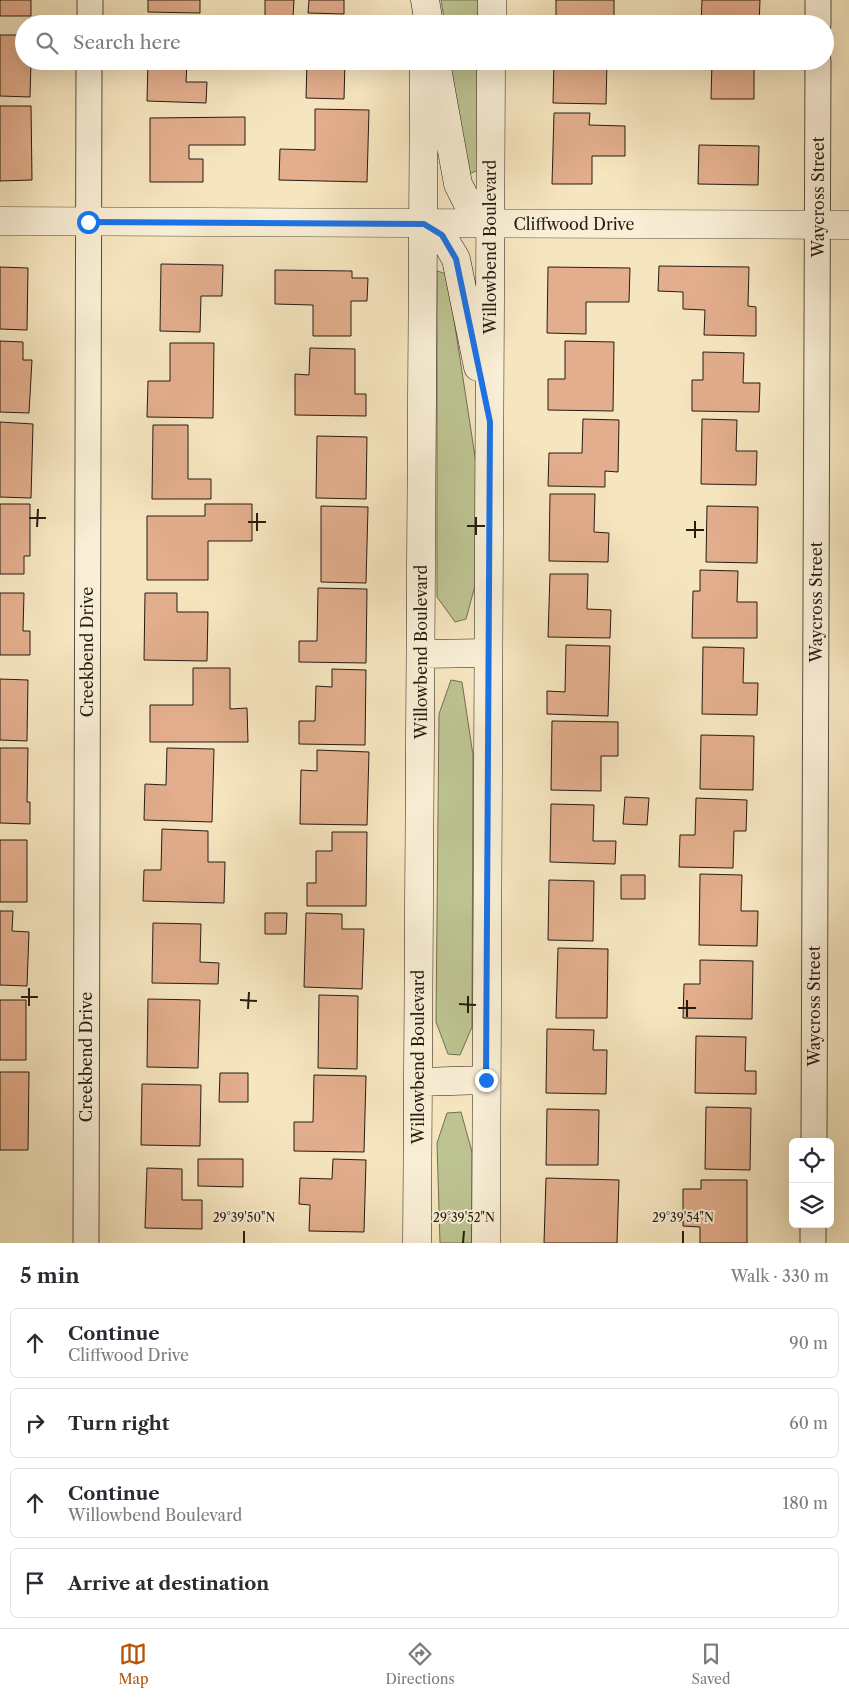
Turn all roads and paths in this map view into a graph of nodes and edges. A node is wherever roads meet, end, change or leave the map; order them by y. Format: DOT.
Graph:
graph roads {
  1 [pos="90,0"];
  2 [pos="424,0"];
  3 [pos="492,0"];
  4 [pos="818,0"];
  5 [pos="90,15"];
  6 [pos="424,15"];
  7 [pos="427,15"];
  8 [pos="492,15"];
  9 [pos="818,15"];
  10 [pos="90,70"];
  11 [pos="424,70"];
  12 [pos="438,70"];
  13 [pos="491,70"];
  14 [pos="818,70"];
  15 [pos="0,221"];
  16 [pos="88,222"];
  17 [pos="424,224"];
  18 [pos="490,224"];
  19 [pos="817,225"];
  20 [pos="849,225"];
  21 [pos="490,422"];
  22 [pos="421,654"];
  23 [pos="488,654"];
  24 [pos="486,1080"];
  25 [pos="418,1082"];
  26 [pos="814,1138"];
  27 [pos="813,1228"];
  28 [pos="86,1243"];
  29 [pos="417,1243"];
  30 [pos="486,1243"];
  31 [pos="813,1243"];
  1 -- 5 [label="street"];
  2 -- 6 [label="main road"];
  2 -- 7 [label="main road"];
  3 -- 8 [label="main road"];
  4 -- 9 [label="street"];
  10 -- 16 [label="street, Creekbend Drive"];
  11 -- 17 [label="main road, Willowbend Boulevard"];
  12 -- 18 [label="main road"];
  13 -- 18 [label="main road, Willowbend Boulevard"];
  14 -- 19 [label="street, Waycross Street"];
  15 -- 16 [label="main road, Cliffwood Drive"];
  16 -- 17 [label="main road, Cliffwood Drive"];
  16 -- 28 [label="street, Creekbend Drive"];
  17 -- 18 [label="main road, Cliffwood Drive"];
  17 -- 21 [label="main road"];
  17 -- 22 [label="main road, Willowbend Boulevard"];
  18 -- 19 [label="main road, Cliffwood Drive"];
  18 -- 21 [label="main road, Willowbend Boulevard"];
  19 -- 20 [label="main road, Cliffwood Drive"];
  19 -- 26 [label="street, Waycross Street"];
  21 -- 23 [label="main road, Willowbend Boulevard"];
  22 -- 23 [label="main road"];
  22 -- 25 [label="main road, Willowbend Boulevard"];
  23 -- 24 [label="main road, Willowbend Boulevard"];
  24 -- 25 [label="main road"];
  24 -- 30 [label="main road, Willowbend Boulevard"];
  25 -- 29 [label="main road, Willowbend Boulevard"];
  27 -- 31 [label="street"];
}
